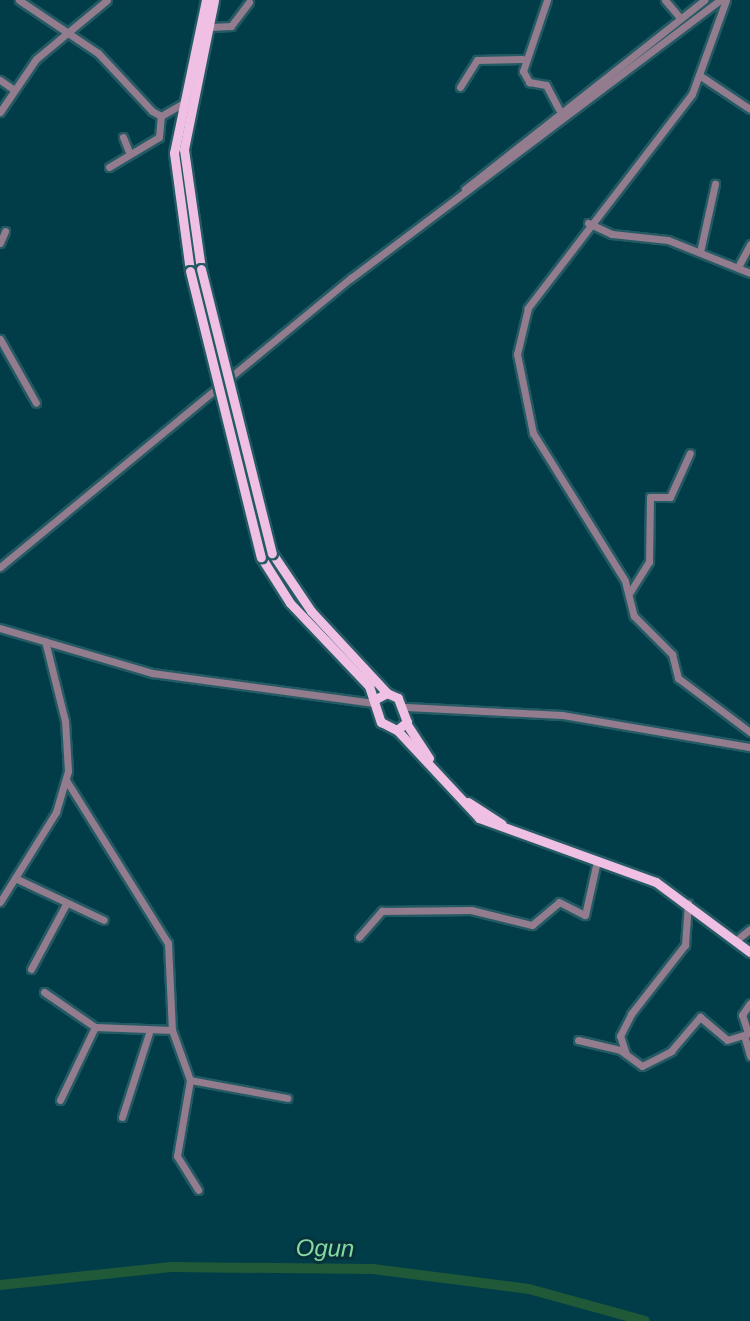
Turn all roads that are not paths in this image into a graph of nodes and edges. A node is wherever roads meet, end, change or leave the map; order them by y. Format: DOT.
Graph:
graph roads {
  1 [pos="19,0"];
  2 [pos="107,0"];
  3 [pos="206,0"];
  4 [pos="214,0"];
  5 [pos="547,0"];
  6 [pos="665,0"];
  7 [pos="704,0"];
  8 [pos="723,0"];
  9 [pos="249,2"];
  10 [pos="680,18"];
  11 [pos="210,27"];
  12 [pos="70,32"];
  13 [pos="522,59"];
  14 [pos="699,75"];
  15 [pos="0,80"];
  16 [pos="460,87"];
  17 [pos="13,89"];
  18 [pos="187,104"];
  19 [pos="559,109"];
  20 [pos="750,109"];
  21 [pos="0,112"];
  22 [pos="161,116"];
  23 [pos="123,137"];
  24 [pos="129,152"];
  25 [pos="109,167"];
  26 [pos="715,184"];
  27 [pos="588,223"];
  28 [pos="5,231"];
  29 [pos="414,231"];
  30 [pos="0,243"];
  31 [pos="750,244"];
  32 [pos="700,252"];
  33 [pos="738,267"];
  34 [pos="195,270"];
  35 [pos="750,273"];
  36 [pos="0,339"];
  37 [pos="10,360"];
  38 [pos="0,364"];
  39 [pos="36,403"];
  40 [pos="690,453"];
  41 [pos="0,567"];
  42 [pos="630,592"];
  43 [pos="0,628"];
  44 [pos="45,641"];
  45 [pos="387,693"];
  46 [pos="362,701"];
  47 [pos="374,701"];
  48 [pos="407,716"];
  49 [pos="378,718"];
  50 [pos="397,730"];
  51 [pos="750,732"];
  52 [pos="750,747"];
  53 [pos="66,780"];
  54 [pos="597,861"];
  55 [pos="15,878"];
  56 [pos="0,902"];
  57 [pos="688,903"];
  58 [pos="66,904"];
  59 [pos="104,920"];
  60 [pos="750,929"];
  61 [pos="359,937"];
  62 [pos="739,938"];
  63 [pos="750,949"];
  64 [pos="31,969"];
  65 [pos="44,992"];
  66 [pos="750,1003"];
  67 [pos="95,1027"];
  68 [pos="172,1030"];
  69 [pos="149,1033"];
  70 [pos="747,1034"];
  71 [pos="578,1040"];
  72 [pos="627,1056"];
  73 [pos="750,1056"];
  74 [pos="190,1080"];
  75 [pos="287,1098"];
  76 [pos="60,1100"];
  77 [pos="122,1117"];
  78 [pos="198,1190"];
  1 -- 12 [label="street"];
  2 -- 12 [label="street"];
  3 -- 18 [label="main road"];
  4 -- 11 [label="main road"];
  5 -- 13 [label="street"];
  6 -- 10 [label="street"];
  7 -- 10 [label="street"];
  8 -- 14 [label="street"];
  8 -- 29 [label="street"];
  9 -- 11 [label="street"];
  10 -- 19 [label="street"];
  11 -- 18 [label="main road"];
  12 -- 17 [label="street"];
  12 -- 22 [label="street"];
  13 -- 16 [label="street"];
  13 -- 19 [label="street"];
  14 -- 20 [label="street"];
  14 -- 27 [label="street"];
  15 -- 17 [label="street"];
  17 -- 21 [label="street"];
  18 -- 22 [label="street"];
  18 -- 34 [label="main road"];
  19 -- 29 [label="street"];
  22 -- 24 [label="street"];
  23 -- 24 [label="street"];
  24 -- 25 [label="street"];
  26 -- 32 [label="street"];
  27 -- 32 [label="street"];
  27 -- 42 [label="street"];
  28 -- 30 [label="street"];
  29 -- 41 [label="street"];
  31 -- 33 [label="street"];
  32 -- 33 [label="street"];
  33 -- 35 [label="street"];
  34 -- 45 [label="main road, bridge"];
  34 -- 47 [label="main road, bridge"];
  36 -- 37 [label="street"];
  37 -- 38 [label="street"];
  37 -- 39 [label="street"];
  40 -- 42 [label="street"];
  42 -- 51 [label="street"];
  43 -- 44 [label="street"];
  44 -- 46 [label="street"];
  44 -- 53 [label="street"];
  45 -- 47 [label="main road"];
  45 -- 48 [label="main road"];
  46 -- 47 [label="street"];
  46 -- 49 [label="street"];
  47 -- 49 [label="main road"];
  48 -- 50 [label="main road"];
  48 -- 52 [label="street"];
  48 -- 62 [label="main road"];
  49 -- 50 [label="main road"];
  50 -- 54 [label="main road"];
  53 -- 55 [label="street"];
  53 -- 68 [label="street"];
  54 -- 57 [label="main road"];
  54 -- 61 [label="street"];
  55 -- 56 [label="street"];
  55 -- 58 [label="street"];
  57 -- 63 [label="main road"];
  57 -- 72 [label="street"];
  58 -- 59 [label="street"];
  58 -- 64 [label="street"];
  60 -- 62 [label="street"];
  62 -- 63 [label="main road"];
  65 -- 67 [label="street"];
  66 -- 70 [label="street"];
  67 -- 69 [label="street"];
  67 -- 76 [label="street"];
  68 -- 69 [label="street"];
  68 -- 74 [label="street"];
  69 -- 77 [label="street"];
  70 -- 72 [label="street"];
  70 -- 73 [label="street"];
  71 -- 72 [label="street"];
  74 -- 75 [label="street"];
  74 -- 78 [label="street"];
}
